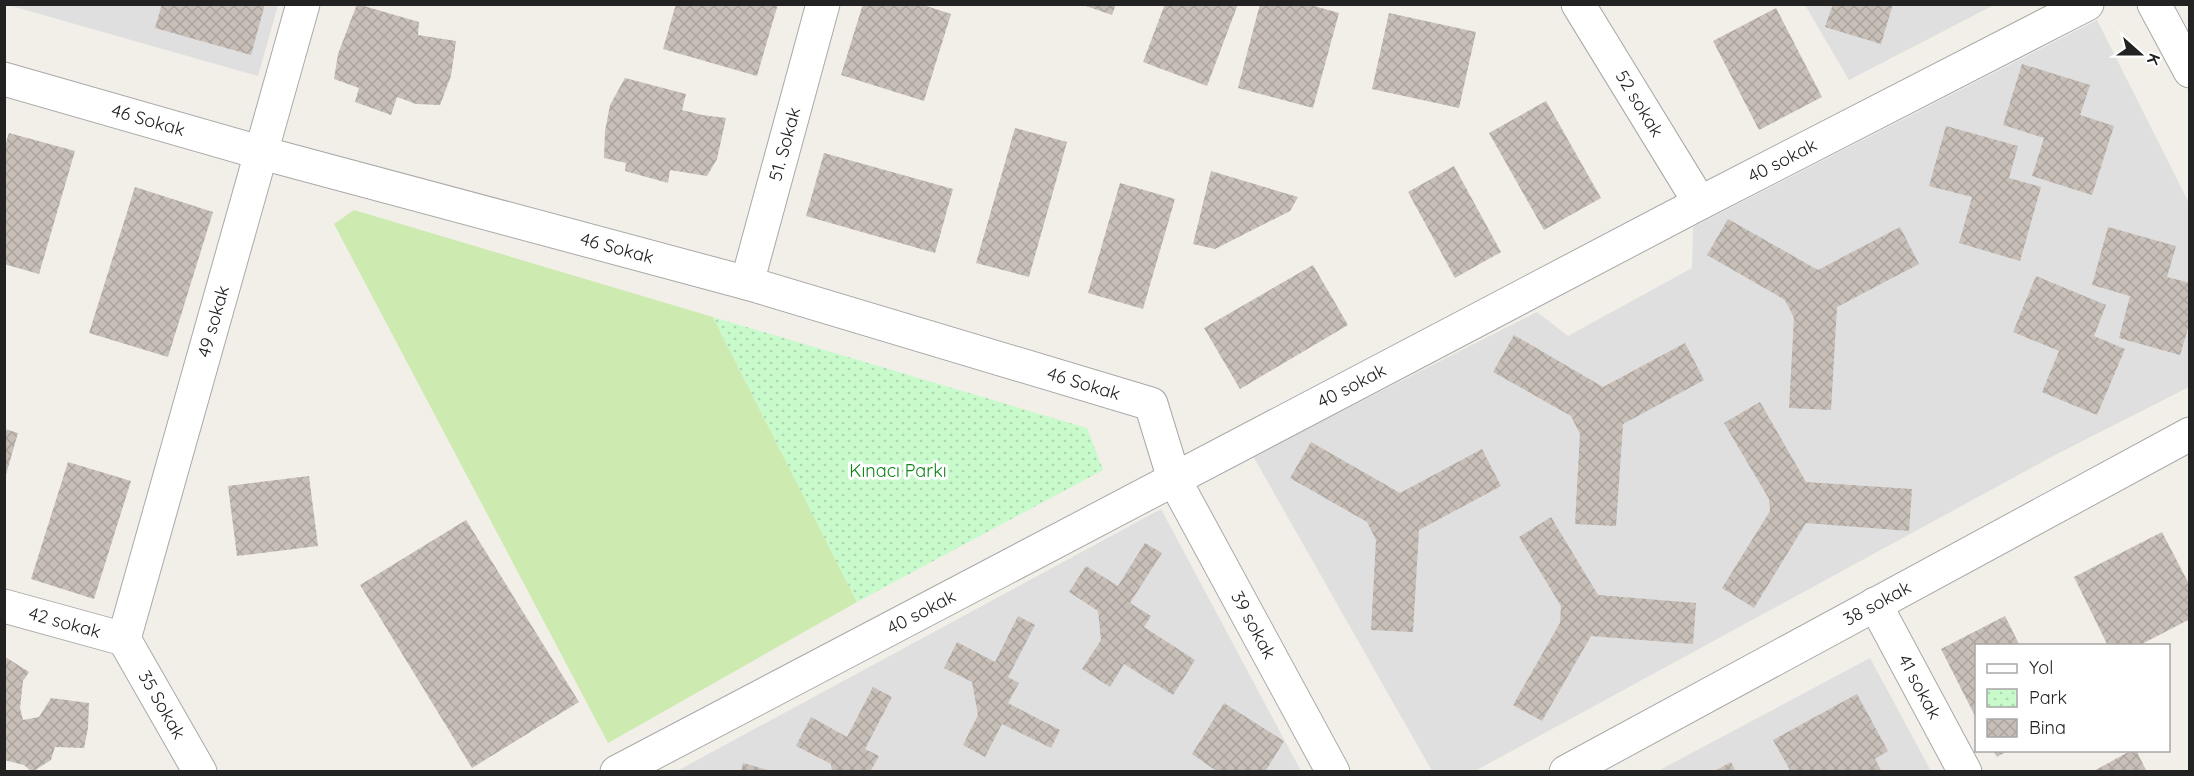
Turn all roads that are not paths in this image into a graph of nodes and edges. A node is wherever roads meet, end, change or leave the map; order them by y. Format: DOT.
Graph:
graph roads {
  1 [pos="303,4"];
  2 [pos="823,4"];
  3 [pos="1578,4"];
  4 [pos="2087,4"];
  5 [pos="2154,4"];
  6 [pos="2190,71"];
  7 [pos="4,79"];
  8 [pos="262,153"];
  9 [pos="1700,203"];
  10 [pos="747,283"];
  11 [pos="2190,434"];
  12 [pos="1174,479"];
  13 [pos="1875,604"];
  14 [pos="4,606"];
  15 [pos="124,639"];
  16 [pos="200,771"];
  17 [pos="617,771"];
  18 [pos="1333,771"];
  19 [pos="1566,771"];
  20 [pos="1965,771"];
  1 -- 8 [label="street, 49 sokak"];
  2 -- 10 [label="street, 51. Sokak"];
  3 -- 9 [label="street, 52 sokak"];
  4 -- 9 [label="street, 40 sokak"];
  5 -- 6 [label="street"];
  7 -- 8 [label="street, 46 Sokak"];
  8 -- 10 [label="street, 46 Sokak"];
  8 -- 15 [label="street, 49 sokak"];
  9 -- 12 [label="street, 40 sokak"];
  10 -- 12 [label="street, 46 Sokak"];
  11 -- 13 [label="street, 38 sokak"];
  12 -- 17 [label="street, 40 sokak"];
  12 -- 18 [label="street, 39 sokak"];
  13 -- 19 [label="street, 38 sokak"];
  13 -- 20 [label="street, 41 sokak"];
  14 -- 15 [label="street, 42 sokak"];
  15 -- 16 [label="street, 35 Sokak"];
}
